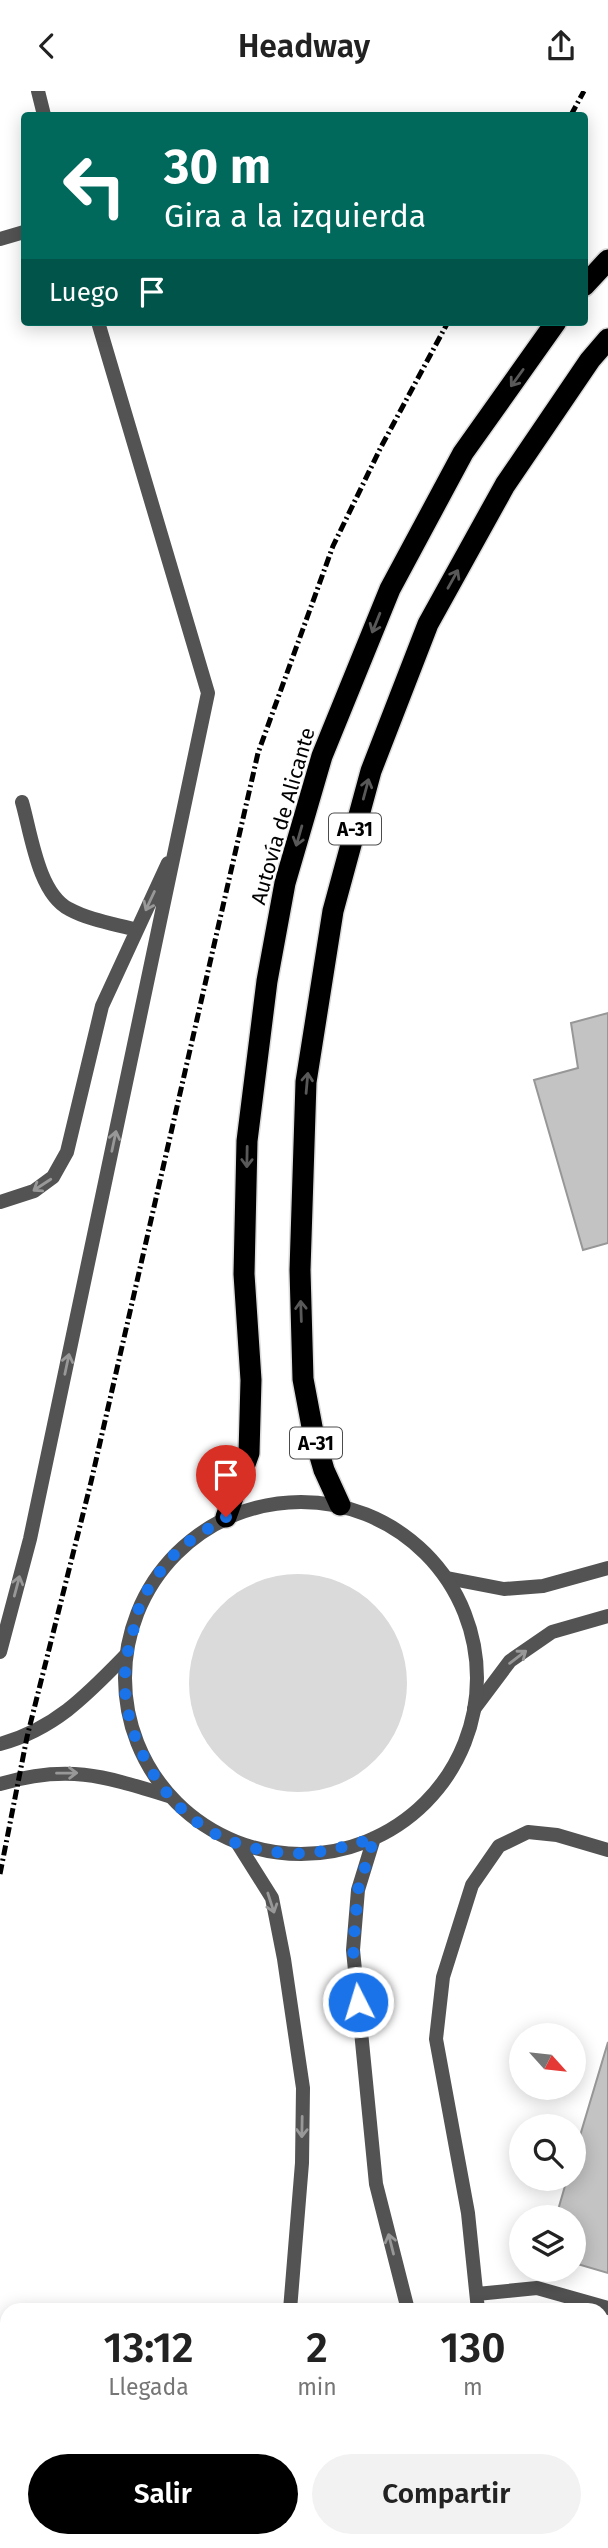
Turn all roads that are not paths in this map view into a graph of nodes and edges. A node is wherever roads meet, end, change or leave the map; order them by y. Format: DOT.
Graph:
graph roads {
  1 [pos="38,91"];
  2 [pos="43,112"];
  3 [pos="21,233"];
  4 [pos="0,239"];
  5 [pos="608,260"];
  6 [pos="588,282"];
  7 [pos="99,326"];
  8 [pos="553,326"];
  9 [pos="608,339"];
  10 [pos="22,802"];
  11 [pos="179,839"];
  12 [pos="137,930"];
  13 [pos="0,1202"];
  14 [pos="340,1505"];
  15 [pos="226,1517"];
  16 [pos="608,1568"];
  17 [pos="447,1578"];
  18 [pos="608,1616"];
  19 [pos="0,1652"];
  20 [pos="126,1655"];
  21 [pos="474,1709"];
  22 [pos="0,1744"];
  23 [pos="0,1784"];
  24 [pos="169,1796"];
  25 [pos="374,1838"];
  26 [pos="238,1844"];
  27 [pos="608,1850"];
  28 [pos="477,2294"];
  29 [pos="291,2303"];
  30 [pos="406,2303"];
  31 [pos="478,2303"];
  32 [pos="590,2303"];
  1 -- 2 [label="street"];
  3 -- 4 [label="street"];
  5 -- 6 [label="highway"];
  7 -- 11 [label="street"];
  8 -- 15 [label="highway, Autovía de Alicante / A-31, one-way"];
  14 -- 9 [label="highway, A-31, one-way"];
  10 -- 12 [label="street"];
  11 -- 12 [label="street, one-way"];
  19 -- 11 [label="street, one-way"];
  12 -- 13 [label="street, one-way"];
  14 -- 15 [label="street"];
  14 -- 17 [label="street"];
  15 -- 20 [label="street"];
  16 -- 17 [label="street"];
  17 -- 21 [label="street"];
  21 -- 18 [label="street, one-way"];
  20 -- 22 [label="street"];
  20 -- 24 [label="street"];
  21 -- 25 [label="street"];
  23 -- 24 [label="street, one-way"];
  24 -- 26 [label="street"];
  25 -- 26 [label="street"];
  30 -- 25 [label="street, one-way"];
  26 -- 29 [label="street, one-way"];
  27 -- 28 [label="street"];
  28 -- 31 [label="street"];
  28 -- 32 [label="street"];
}
